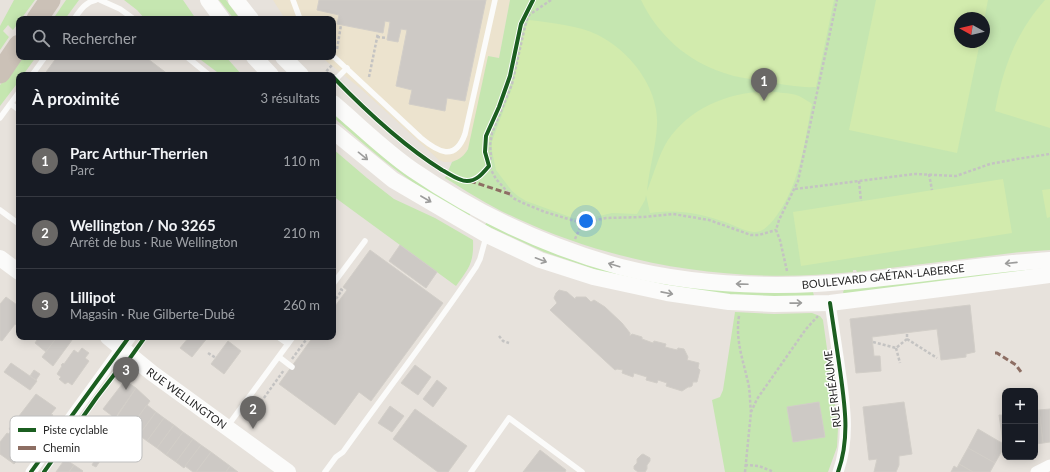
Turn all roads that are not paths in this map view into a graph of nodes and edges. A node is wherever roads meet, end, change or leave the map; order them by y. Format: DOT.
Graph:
graph roads {
  1 [pos="50,0"];
  2 [pos="96,0"];
  3 [pos="100,0"];
  4 [pos="208,0"];
  5 [pos="236,0"];
  6 [pos="293,0"];
  7 [pos="495,0"];
  8 [pos="39,16"];
  9 [pos="76,16"];
  10 [pos="129,16"];
  11 [pos="220,16"];
  12 [pos="248,16"];
  13 [pos="299,16"];
  14 [pos="16,49"];
  15 [pos="336,59"];
  16 [pos="43,60"];
  17 [pos="191,60"];
  18 [pos="257,60"];
  19 [pos="286,60"];
  20 [pos="347,68"];
  21 [pos="34,72"];
  22 [pos="205,72"];
  23 [pos="268,72"];
  24 [pos="298,72"];
  25 [pos="0,73"];
  26 [pos="336,79"];
  27 [pos="16,96"];
  28 [pos="10,104"];
  29 [pos="336,106"];
  30 [pos="16,108"];
  31 [pos="0,118"];
  32 [pos="336,133"];
  33 [pos="0,210"];
  34 [pos="481,212"];
  35 [pos="16,222"];
  36 [pos="480,231"];
  37 [pos="365,241"];
  38 [pos="0,258"];
  39 [pos="1050,260"];
  40 [pos="16,270"];
  41 [pos="1050,275"];
  42 [pos="336,280"];
  43 [pos="825,308"];
  44 [pos="282,340"];
  45 [pos="291,340"];
  46 [pos="125,342"];
  47 [pos="288,344"];
  48 [pos="279,357"];
  49 [pos="292,367"];
  50 [pos="72,416"];
  51 [pos="227,427"];
  52 [pos="39,462"];
  53 [pos="1050,465"];
  54 [pos="32,472"];
  55 [pos="288,472"];
  56 [pos="325,472"];
  57 [pos="471,472"];
  58 [pos="582,472"];
  59 [pos="838,472"];
  60 [pos="1036,472"];
  1 -- 8 [label="highway"];
  2 -- 9 [label="lane"];
  3 -- 10 [label="lane"];
  4 -- 11 [label="main road"];
  5 -- 12 [label="main road"];
  6 -- 13 [label="lane"];
  7 -- 20 [label="lane"];
  14 -- 25 [label="highway"];
  15 -- 20 [label="lane"];
  16 -- 21 [label="lane"];
  17 -- 22 [label="lane"];
  18 -- 23 [label="main road"];
  19 -- 24 [label="main road"];
  20 -- 26 [label="lane"];
  27 -- 28 [label="lane"];
  28 -- 30 [label="lane"];
  28 -- 31 [label="lane"];
  29 -- 34 [label="main road, BOULEVARD GAÉTAN-LABERGE"];
  32 -- 36 [label="main road, BOULEVARD GAÉTAN-LABERGE, one-way"];
  33 -- 35 [label="lane"];
  34 -- 36 [label="main road"];
  39 -- 34 [label="main road, BOULEVARD GAÉTAN-LABERGE, one-way"];
  36 -- 43 [label="main road, BOULEVARD GAÉTAN-LABERGE, one-way"];
  36 -- 56 [label="lane"];
  37 -- 42 [label="lane"];
  38 -- 40 [label="main road"];
  41 -- 43 [label="main road, BOULEVARD GAÉTAN-LABERGE"];
  43 -- 59 [label="street, RUE RHÉAUME"];
  44 -- 47 [label="lane"];
  45 -- 47 [label="lane"];
  46 -- 50 [label="street"];
  46 -- 51 [label="main road, RUE WELLINGTON"];
  47 -- 48 [label="lane"];
  48 -- 49 [label="lane"];
  48 -- 51 [label="lane"];
  51 -- 55 [label="main road, RUE WELLINGTON"];
  52 -- 54 [label="street"];
  53 -- 60 [label="street"];
  57 -- 58 [label="lane"];
}
